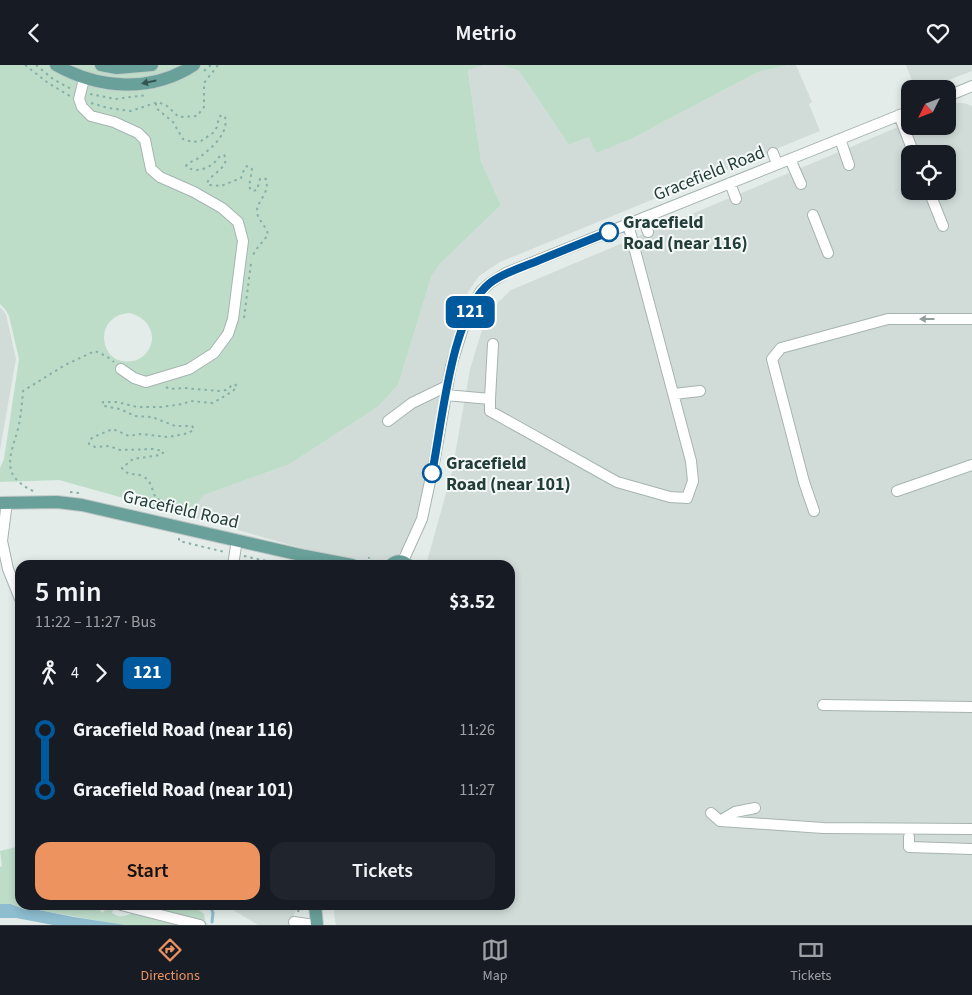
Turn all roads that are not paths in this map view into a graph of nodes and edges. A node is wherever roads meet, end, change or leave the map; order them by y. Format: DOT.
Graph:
graph roads {
  1 [pos="56,65"];
  2 [pos="101,65"];
  3 [pos="152,65"];
  4 [pos="194,65"];
  5 [pos="84,79"];
  6 [pos="972,87"];
  7 [pos="960,91"];
  8 [pos="956,93"];
  9 [pos="972,96"];
  10 [pos="899,115"];
  11 [pos="840,139"];
  12 [pos="911,145"];
  13 [pos="773,153"];
  14 [pos="790,159"];
  15 [pos="777,164"];
  16 [pos="849,165"];
  17 [pos="730,183"];
  18 [pos="801,184"];
  19 [pos="736,199"];
  20 [pos="932,200"];
  21 [pos="814,215"];
  22 [pos="643,218"];
  23 [pos="628,224"];
  24 [pos="942,226"];
  25 [pos="648,232"];
  26 [pos="828,253"];
  27 [pos="972,319"];
  28 [pos="493,345"];
  29 [pos="122,369"];
  30 [pos="446,390"];
  31 [pos="700,391"];
  32 [pos="674,394"];
  33 [pos="490,399"];
  34 [pos="388,421"];
  35 [pos="972,465"];
  36 [pos="897,491"];
  37 [pos="4,502"];
  38 [pos="814,511"];
  39 [pos="236,540"];
  40 [pos="233,560"];
  41 [pos="329,560"];
  42 [pos="402,560"];
  43 [pos="15,586"];
  44 [pos="823,705"];
  45 [pos="972,707"];
  46 [pos="755,808"];
  47 [pos="711,813"];
  48 [pos="720,821"];
  49 [pos="972,829"];
  50 [pos="909,837"];
  51 [pos="972,849"];
  52 [pos="141,910"];
  53 [pos="315,910"];
  54 [pos="294,922"];
  55 [pos="200,925"];
  56 [pos="315,925"];
  1 -- 5 [label="main road"];
  2 -- 3 [label="main road"];
  4 -- 5 [label="main road, one-way"];
  5 -- 29 [label="street"];
  6 -- 7 [label="street"];
  7 -- 8 [label="street"];
  7 -- 9 [label="street"];
  10 -- 11 [label="street, Gracefield Road"];
  10 -- 12 [label="street"];
  11 -- 14 [label="street, Gracefield Road"];
  11 -- 16 [label="street"];
  13 -- 15 [label="street"];
  14 -- 15 [label="street, Gracefield Road"];
  14 -- 18 [label="street"];
  15 -- 17 [label="street, Gracefield Road"];
  17 -- 19 [label="street"];
  17 -- 22 [label="street, Gracefield Road"];
  20 -- 24 [label="street"];
  21 -- 26 [label="street"];
  22 -- 23 [label="street, Gracefield Road"];
  22 -- 25 [label="street"];
  23 -- 30 [label="street, Gracefield Road"];
  23 -- 32 [label="street"];
  27 -- 38 [label="street, one-way"];
  28 -- 33 [label="street"];
  30 -- 33 [label="street"];
  30 -- 34 [label="street"];
  30 -- 42 [label="street, Gracefield Road"];
  31 -- 32 [label="street"];
  32 -- 33 [label="street"];
  35 -- 36 [label="street"];
  37 -- 39 [label="main road, Gracefield Road"];
  37 -- 43 [label="street"];
  39 -- 40 [label="street"];
  39 -- 41 [label="main road, Gracefield Road"];
  44 -- 45 [label="street"];
  46 -- 48 [label="street"];
  47 -- 48 [label="street"];
  48 -- 49 [label="street"];
  50 -- 51 [label="street"];
  52 -- 55 [label="street"];
  53 -- 56 [label="main road"];
  54 -- 56 [label="street"];
}
